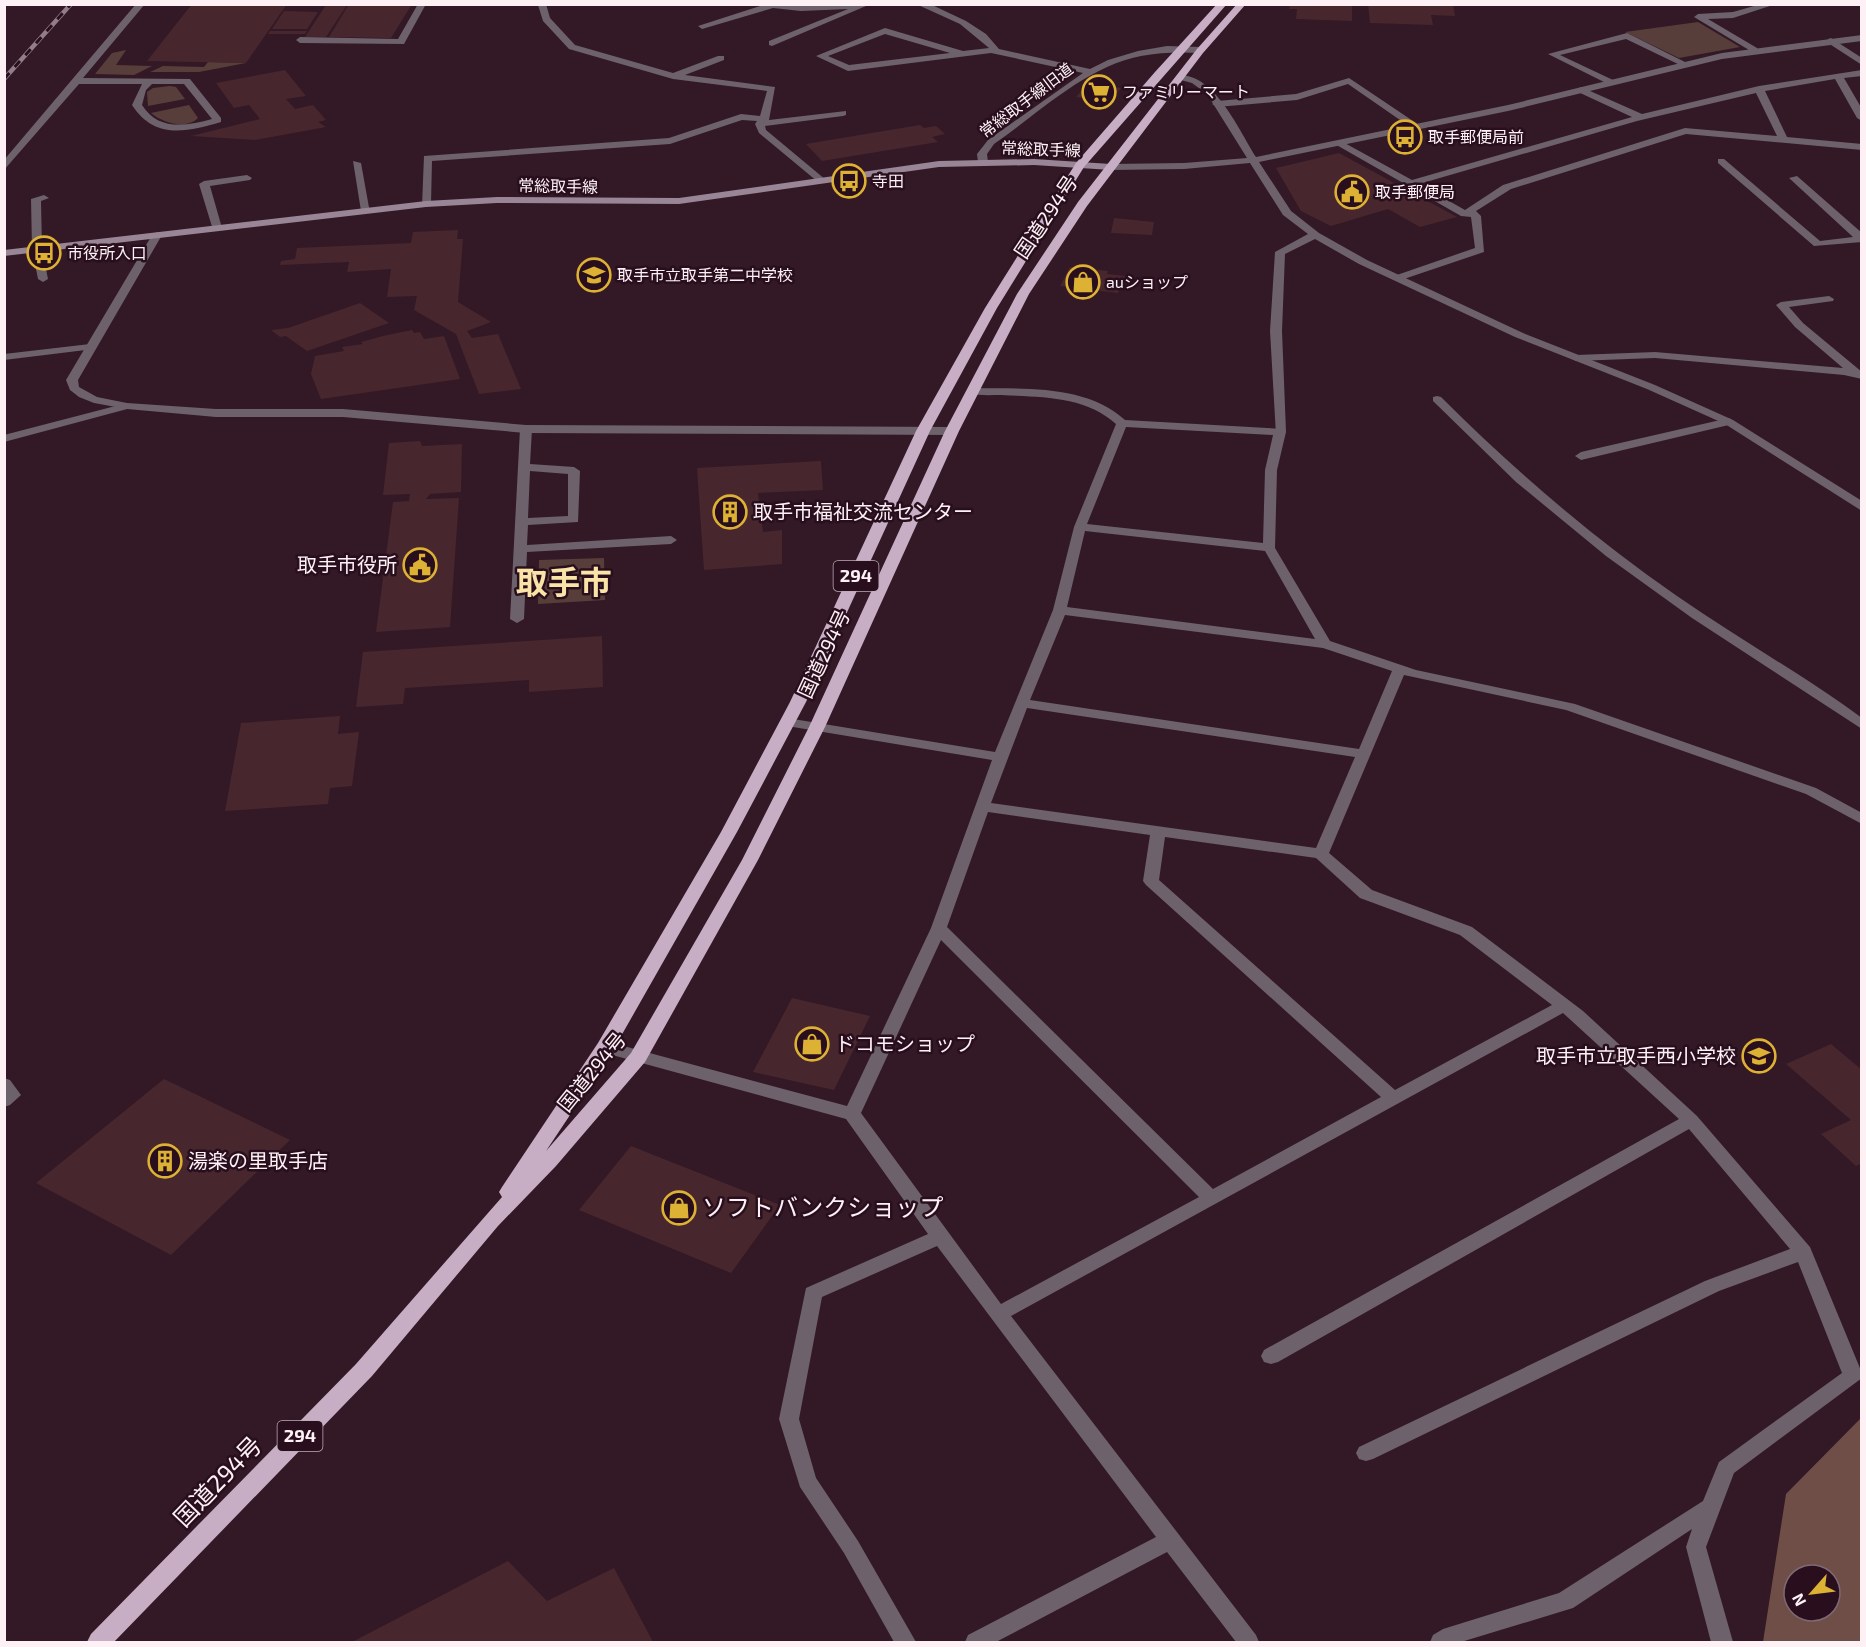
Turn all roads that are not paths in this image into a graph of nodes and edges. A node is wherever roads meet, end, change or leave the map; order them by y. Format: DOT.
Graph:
graph roads {
  1 [pos="141,4"];
  2 [pos="422,4"];
  3 [pos="920,4"];
  4 [pos="1223,4"];
  5 [pos="1242,4"];
  6 [pos="1772,4"];
  7 [pos="542,5"];
  8 [pos="866,5"];
  9 [pos="702,26"];
  10 [pos="1862,38"];
  11 [pos="300,40"];
  12 [pos="1831,41"];
  13 [pos="772,43"];
  14 [pos="1183,48"];
  15 [pos="1201,50"];
  16 [pos="1754,51"];
  17 [pos="997,52"];
  18 [pos="964,54"];
  19 [pos="721,58"];
  20 [pos="1862,62"];
  21 [pos="1684,64"];
  22 [pos="1090,72"];
  23 [pos="1862,73"];
  24 [pos="673,76"];
  25 [pos="1838,76"];
  26 [pos="1180,77"];
  27 [pos="78,81"];
  28 [pos="149,81"];
  29 [pos="1610,82"];
  30 [pos="1759,89"];
  31 [pos="1581,90"];
  32 [pos="1217,104"];
  33 [pos="843,113"];
  34 [pos="1641,117"];
  35 [pos="1862,118"];
  36 [pos="762,122"];
  37 [pos="1416,127"];
  38 [pos="1783,139"];
  39 [pos="1338,143"];
  40 [pos="1862,147"];
  41 [pos="1253,160"];
  42 [pos="1721,161"];
  43 [pos="983,162"];
  44 [pos="356,163"];
  45 [pos="1080,165"];
  46 [pos="1111,166"];
  47 [pos="4,167"];
  48 [pos="247,178"];
  49 [pos="1794,178"];
  50 [pos="820,180"];
  51 [pos="1410,184"];
  52 [pos="44,198"];
  53 [pos="426,204"];
  54 [pos="366,211"];
  55 [pos="1470,211"];
  56 [pos="217,228"];
  57 [pos="1315,235"];
  58 [pos="157,236"];
  59 [pos="1861,239"];
  60 [pos="37,249"];
  61 [pos="4,253"];
  62 [pos="1398,278"];
  63 [pos="42,279"];
  64 [pos="1829,298"];
  65 [pos="90,347"];
  66 [pos="4,357"];
  67 [pos="1576,358"];
  68 [pos="1859,376"];
  69 [pos="973,391"];
  70 [pos="1437,399"];
  71 [pos="127,406"];
  72 [pos="1729,422"];
  73 [pos="1122,423"];
  74 [pos="526,429"];
  75 [pos="923,431"];
  76 [pos="952,431"];
  77 [pos="1280,432"];
  78 [pos="4,439"];
  79 [pos="1581,456"];
  80 [pos="524,467"];
  81 [pos="1862,507"];
  82 [pos="522,522"];
  83 [pos="1080,527"];
  84 [pos="671,540"];
  85 [pos="1269,548"];
  86 [pos="520,549"];
  87 [pos="1060,610"];
  88 [pos="517,619"];
  89 [pos="1325,644"];
  90 [pos="1400,669"];
  91 [pos="1022,703"];
  92 [pos="787,722"];
  93 [pos="1862,725"];
  94 [pos="817,727"];
  95 [pos="1364,754"];
  96 [pos="1000,757"];
  97 [pos="985,807"];
  98 [pos="1862,819"];
  99 [pos="1158,831"];
  100 [pos="1321,854"];
  101 [pos="939,928"];
  102 [pos="1565,1005"];
  103 [pos="605,1047"];
  104 [pos="638,1057"];
  105 [pos="4,1084"];
  106 [pos="1394,1098"];
  107 [pos="4,1101"];
  108 [pos="852,1114"];
  109 [pos="1691,1120"];
  110 [pos="1211,1198"];
  111 [pos="491,1221"];
  112 [pos="940,1237"];
  113 [pos="1803,1252"];
  114 [pos="999,1314"];
  115 [pos="1271,1356"];
  116 [pos="1366,1453"];
  117 [pos="1710,1507"];
  118 [pos="1170,1540"];
  119 [pos="99,1642"];
  120 [pos="905,1642"];
  121 [pos="976,1642"];
  122 [pos="1248,1642"];
  123 [pos="1441,1642"];
  124 [pos="1722,1642"];
  1 -- 27 [label="street"];
  2 -- 11 [label="street"];
  3 -- 17 [label="street"];
  4 -- 14 [label="highway, 国道294号 / 294"];
  5 -- 15 [label="highway, 国道294号 / 294"];
  6 -- 16 [label="street"];
  7 -- 24 [label="street"];
  8 -- 9 [label="street"];
  8 -- 13 [label="street"];
  10 -- 12 [label="street"];
  12 -- 16 [label="street"];
  12 -- 20 [label="street"];
  14 -- 15 [label="street, 常総取手線旧道"];
  14 -- 22 [label="street, 常総取手線旧道"];
  14 -- 45 [label="highway, 国道294号 / 294"];
  15 -- 26 [label="highway, 国道294号 / 294"];
  16 -- 21 [label="street"];
  17 -- 18 [label="street"];
  17 -- 22 [label="street"];
  18 -- 18 [label="street"];
  19 -- 24 [label="street"];
  21 -- 29 [label="street"];
  21 -- 29 [label="street"];
  22 -- 43 [label="street, 常総取手線旧道"];
  23 -- 25 [label="street"];
  24 -- 36 [label="street"];
  25 -- 30 [label="street"];
  25 -- 35 [label="street"];
  26 -- 32 [label="street"];
  26 -- 46 [label="highway, 国道294号 / 294"];
  27 -- 28 [label="street"];
  27 -- 47 [label="street"];
  28 -- 28 [label="street"];
  29 -- 31 [label="street"];
  30 -- 34 [label="street"];
  30 -- 38 [label="street"];
  31 -- 34 [label="street"];
  31 -- 37 [label="street"];
  32 -- 37 [label="street"];
  32 -- 41 [label="street"];
  33 -- 36 [label="street"];
  34 -- 51 [label="street"];
  36 -- 50 [label="street"];
  36 -- 53 [label="street"];
  37 -- 39 [label="street"];
  38 -- 40 [label="street"];
  38 -- 55 [label="street"];
  39 -- 41 [label="street"];
  39 -- 51 [label="street"];
  41 -- 46 [label="street"];
  41 -- 57 [label="street"];
  42 -- 59 [label="street"];
  43 -- 45 [label="main road, 常総取手線"];
  43 -- 50 [label="main road, 常総取手線"];
  44 -- 54 [label="street"];
  45 -- 46 [label="main road, 常総取手線"];
  45 -- 75 [label="highway, 国道294号 / 294"];
  46 -- 69 [label="highway, 国道294号 / 294"];
  48 -- 56 [label="street"];
  49 -- 59 [label="street"];
  50 -- 53 [label="main road, 常総取手線"];
  51 -- 55 [label="street"];
  52 -- 60 [label="street"];
  53 -- 54 [label="main road, 常総取手線"];
  54 -- 56 [label="main road, 常総取手線"];
  55 -- 62 [label="street"];
  56 -- 58 [label="main road, 常総取手線"];
  57 -- 62 [label="street"];
  57 -- 77 [label="street"];
  58 -- 60 [label="main road, 常総取手線"];
  58 -- 65 [label="street"];
  60 -- 61 [label="main road, 常総取手線"];
  60 -- 63 [label="street"];
  62 -- 67 [label="street"];
  64 -- 68 [label="street"];
  65 -- 66 [label="street"];
  65 -- 71 [label="street"];
  67 -- 68 [label="street"];
  67 -- 72 [label="street"];
  69 -- 73 [label="street"];
  69 -- 76 [label="highway, 国道294号 / 294"];
  70 -- 93 [label="street"];
  71 -- 74 [label="street"];
  71 -- 78 [label="street"];
  72 -- 79 [label="street"];
  72 -- 81 [label="street"];
  73 -- 77 [label="street"];
  73 -- 83 [label="street"];
  74 -- 75 [label="street"];
  74 -- 80 [label="street"];
  75 -- 76 [label="street"];
  75 -- 92 [label="highway, 国道294号 / 294"];
  76 -- 94 [label="highway, 国道294号 / 294"];
  77 -- 85 [label="street"];
  80 -- 82 [label="street"];
  80 -- 82 [label="street"];
  82 -- 86 [label="street"];
  83 -- 85 [label="street"];
  83 -- 87 [label="street"];
  84 -- 86 [label="street"];
  85 -- 89 [label="street"];
  86 -- 88 [label="street"];
  87 -- 89 [label="street"];
  87 -- 91 [label="street"];
  89 -- 90 [label="street"];
  90 -- 95 [label="street"];
  90 -- 98 [label="street"];
  91 -- 95 [label="street"];
  91 -- 96 [label="street"];
  92 -- 94 [label="street"];
  92 -- 103 [label="highway, 国道294号 / 294"];
  94 -- 96 [label="street"];
  94 -- 104 [label="highway, 国道294号 / 294"];
  95 -- 100 [label="street"];
  96 -- 97 [label="street"];
  97 -- 99 [label="street"];
  97 -- 101 [label="street"];
  99 -- 100 [label="street"];
  99 -- 106 [label="street"];
  100 -- 102 [label="street"];
  101 -- 108 [label="street"];
  101 -- 110 [label="street"];
  102 -- 106 [label="street"];
  102 -- 109 [label="street"];
  103 -- 104 [label="street"];
  103 -- 111 [label="highway, 国道294号 / 294"];
  104 -- 108 [label="street"];
  104 -- 111 [label="highway, 国道294号 / 294"];
  105 -- 107 [label="street"];
  106 -- 110 [label="street"];
  108 -- 112 [label="street"];
  109 -- 113 [label="street"];
  109 -- 115 [label="street"];
  110 -- 114 [label="street"];
  111 -- 119 [label="highway, 国道294号 / 294"];
  112 -- 114 [label="street"];
  112 -- 120 [label="street"];
  113 -- 116 [label="street"];
  113 -- 117 [label="street"];
  114 -- 118 [label="street"];
  117 -- 123 [label="street"];
  117 -- 124 [label="street"];
  118 -- 121 [label="street"];
  118 -- 122 [label="street"];
}
